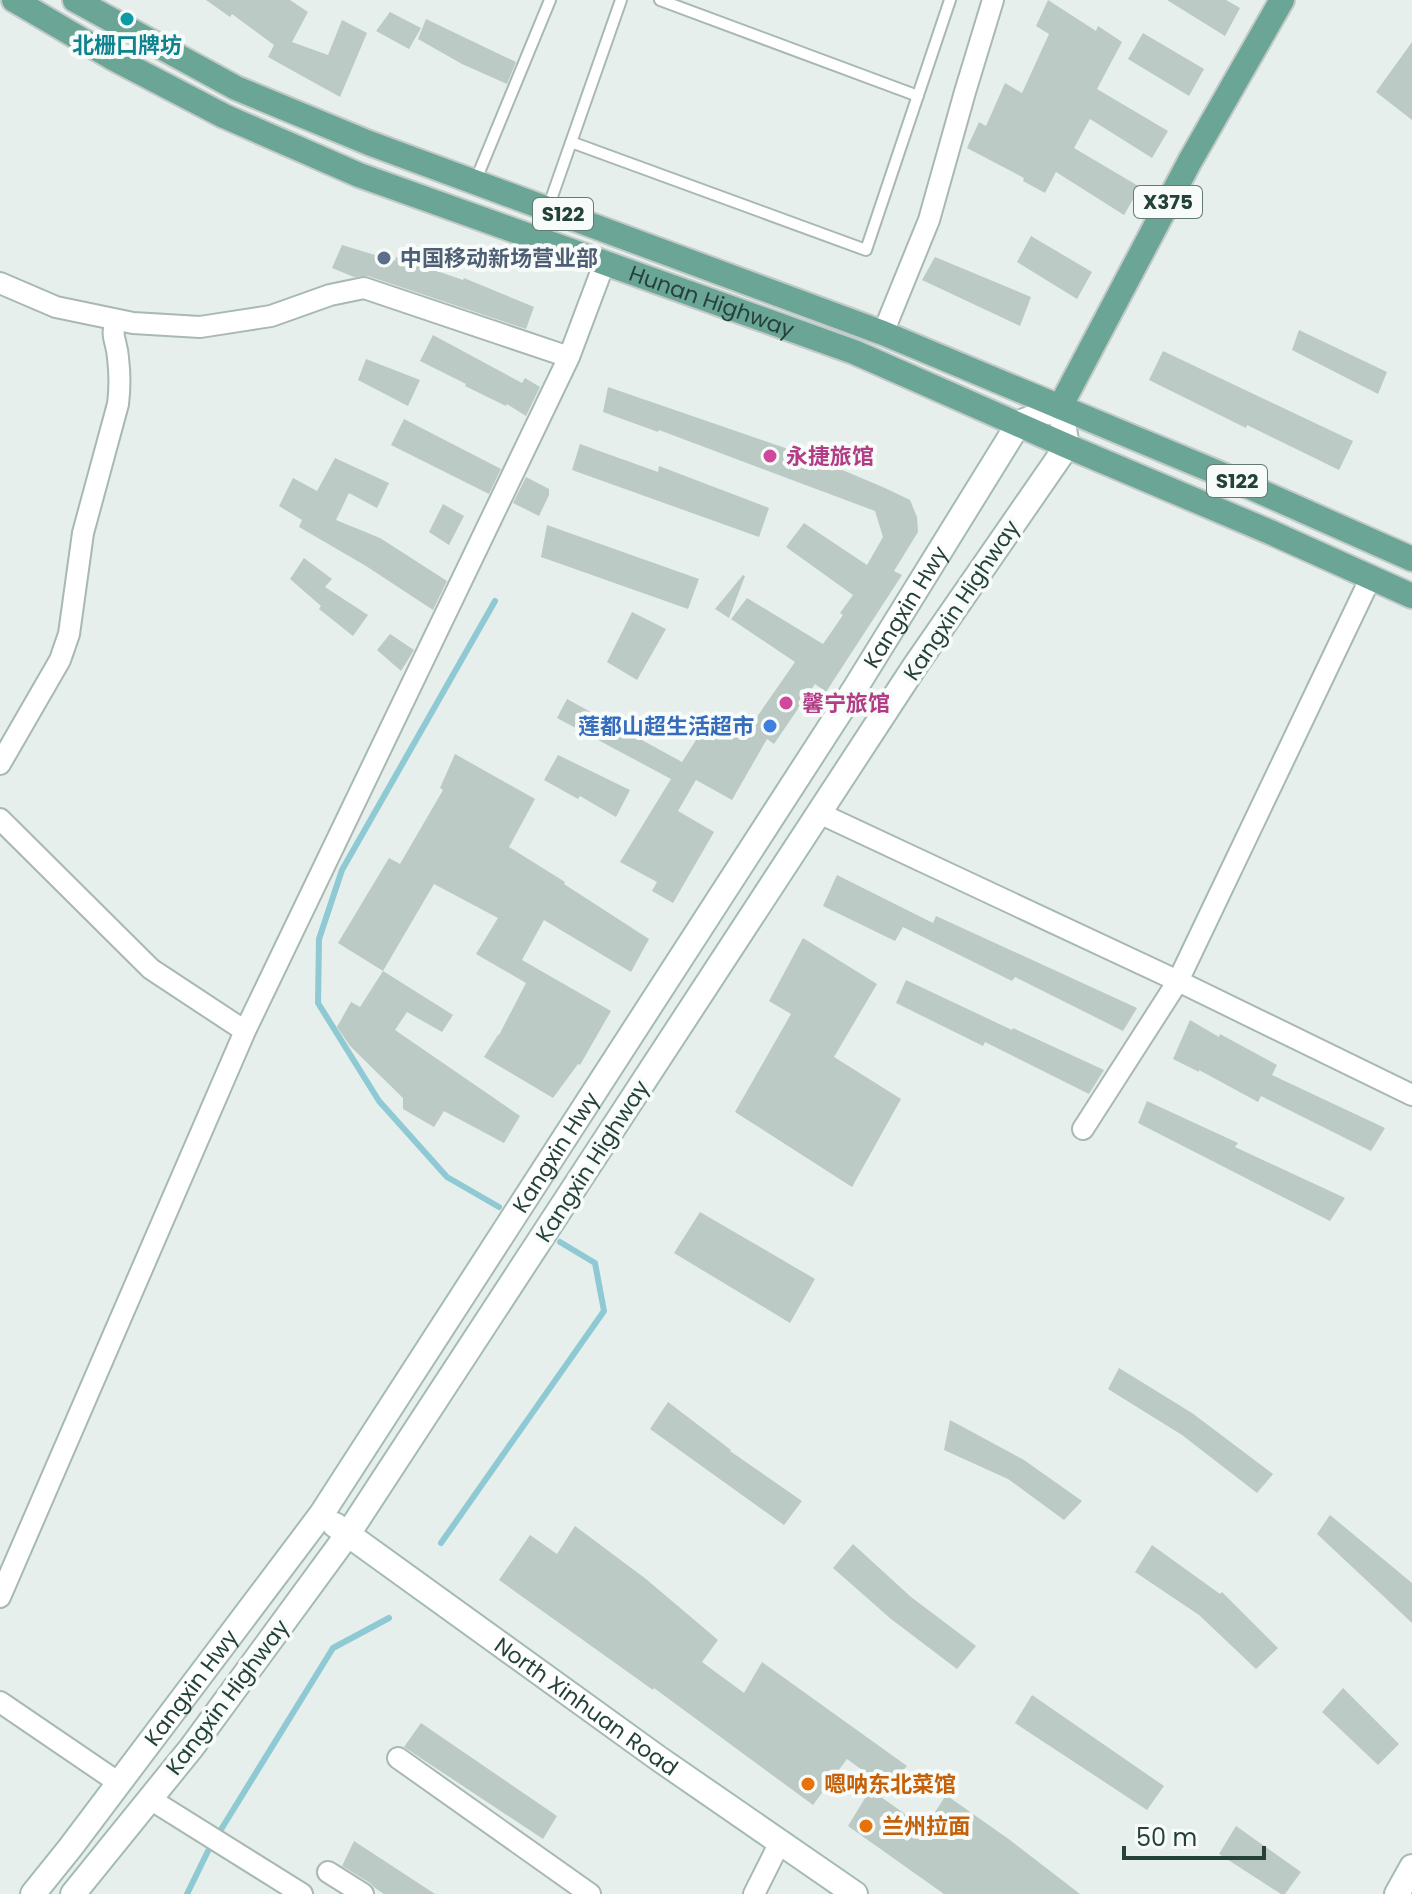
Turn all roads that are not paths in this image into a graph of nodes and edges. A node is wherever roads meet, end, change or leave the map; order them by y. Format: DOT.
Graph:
graph roads {
  1 [pos="14,0"];
  2 [pos="75,0"];
  3 [pos="550,0"];
  4 [pos="621,0"];
  5 [pos="660,0"];
  6 [pos="950,0"];
  7 [pos="993,0"];
  8 [pos="1282,0"];
  9 [pos="918,96"];
  10 [pos="571,142"];
  11 [pos="475,182"];
  12 [pos="548,208"];
  13 [pos="604,264"];
  14 [pos="0,283"];
  15 [pos="116,320"];
  16 [pos="883,333"];
  17 [pos="569,357"];
  18 [pos="1060,407"];
  19 [pos="1019,423"];
  20 [pos="1067,446"];
  21 [pos="1412,559"];
  22 [pos="1371,577"];
  23 [pos="1412,596"];
  24 [pos="0,764"];
  25 [pos="819,813"];
  26 [pos="0,819"];
  27 [pos="1178,981"];
  28 [pos="245,1031"];
  29 [pos="1412,1095"];
  30 [pos="1083,1129"];
  31 [pos="321,1515"];
  32 [pos="348,1534"];
  33 [pos="0,1597"];
  34 [pos="0,1702"];
  35 [pos="398,1758"];
  36 [pos="119,1783"];
  37 [pos="150,1799"];
  38 [pos="779,1844"];
  39 [pos="1412,1867"];
  40 [pos="328,1872"];
  41 [pos="33,1894"];
  42 [pos="73,1894"];
  43 [pos="302,1894"];
  44 [pos="363,1894"];
  45 [pos="590,1894"];
  46 [pos="754,1894"];
  47 [pos="768,1894"];
  48 [pos="855,1894"];
  49 [pos="1397,1894"];
  1 -- 13 [label="main road, Hunan Highway / S122"];
  2 -- 11 [label="main road, Hunan Highway / S122"];
  3 -- 11 [label="lane"];
  4 -- 10 [label="lane"];
  5 -- 9 [label="lane"];
  6 -- 9 [label="lane"];
  7 -- 16 [label="street"];
  8 -- 18 [label="main road, X375"];
  9 -- 10 [label="lane"];
  10 -- 12 [label="lane"];
  11 -- 12 [label="main road, Hunan Highway / S122"];
  12 -- 16 [label="main road, Hunan Highway / S122"];
  13 -- 17 [label="street"];
  13 -- 19 [label="main road, Hunan Highway / S122"];
  14 -- 15 [label="street"];
  15 -- 17 [label="street"];
  15 -- 24 [label="street"];
  16 -- 18 [label="main road, Hunan Highway / S122"];
  17 -- 28 [label="street"];
  18 -- 19 [label="main road"];
  18 -- 20 [label="main road"];
  18 -- 21 [label="main road, Hunan Highway / S122"];
  19 -- 20 [label="main road, Hunan Highway / S122"];
  19 -- 31 [label="main road, Kangxin Hwy"];
  20 -- 22 [label="main road, Hunan Highway / S122"];
  20 -- 25 [label="main road, Kangxin Highway"];
  22 -- 23 [label="main road, Hunan Highway / S122"];
  22 -- 27 [label="street"];
  25 -- 27 [label="street"];
  25 -- 32 [label="main road, Kangxin Highway"];
  26 -- 28 [label="street"];
  27 -- 29 [label="street"];
  27 -- 30 [label="street"];
  28 -- 33 [label="street"];
  31 -- 32 [label="main road, North Xinhuan Road"];
  31 -- 36 [label="main road, Kangxin Hwy"];
  32 -- 37 [label="main road, Kangxin Highway"];
  32 -- 38 [label="main road, North Xinhuan Road"];
  34 -- 36 [label="street"];
  35 -- 45 [label="street"];
  36 -- 41 [label="main road, Kangxin Hwy"];
  37 -- 42 [label="main road, Kangxin Highway"];
  37 -- 43 [label="street"];
  38 -- 46 [label="street"];
  38 -- 47 [label="street"];
  38 -- 48 [label="main road, North Xinhuan Road"];
  39 -- 49 [label="main road"];
  40 -- 44 [label="street"];
}
